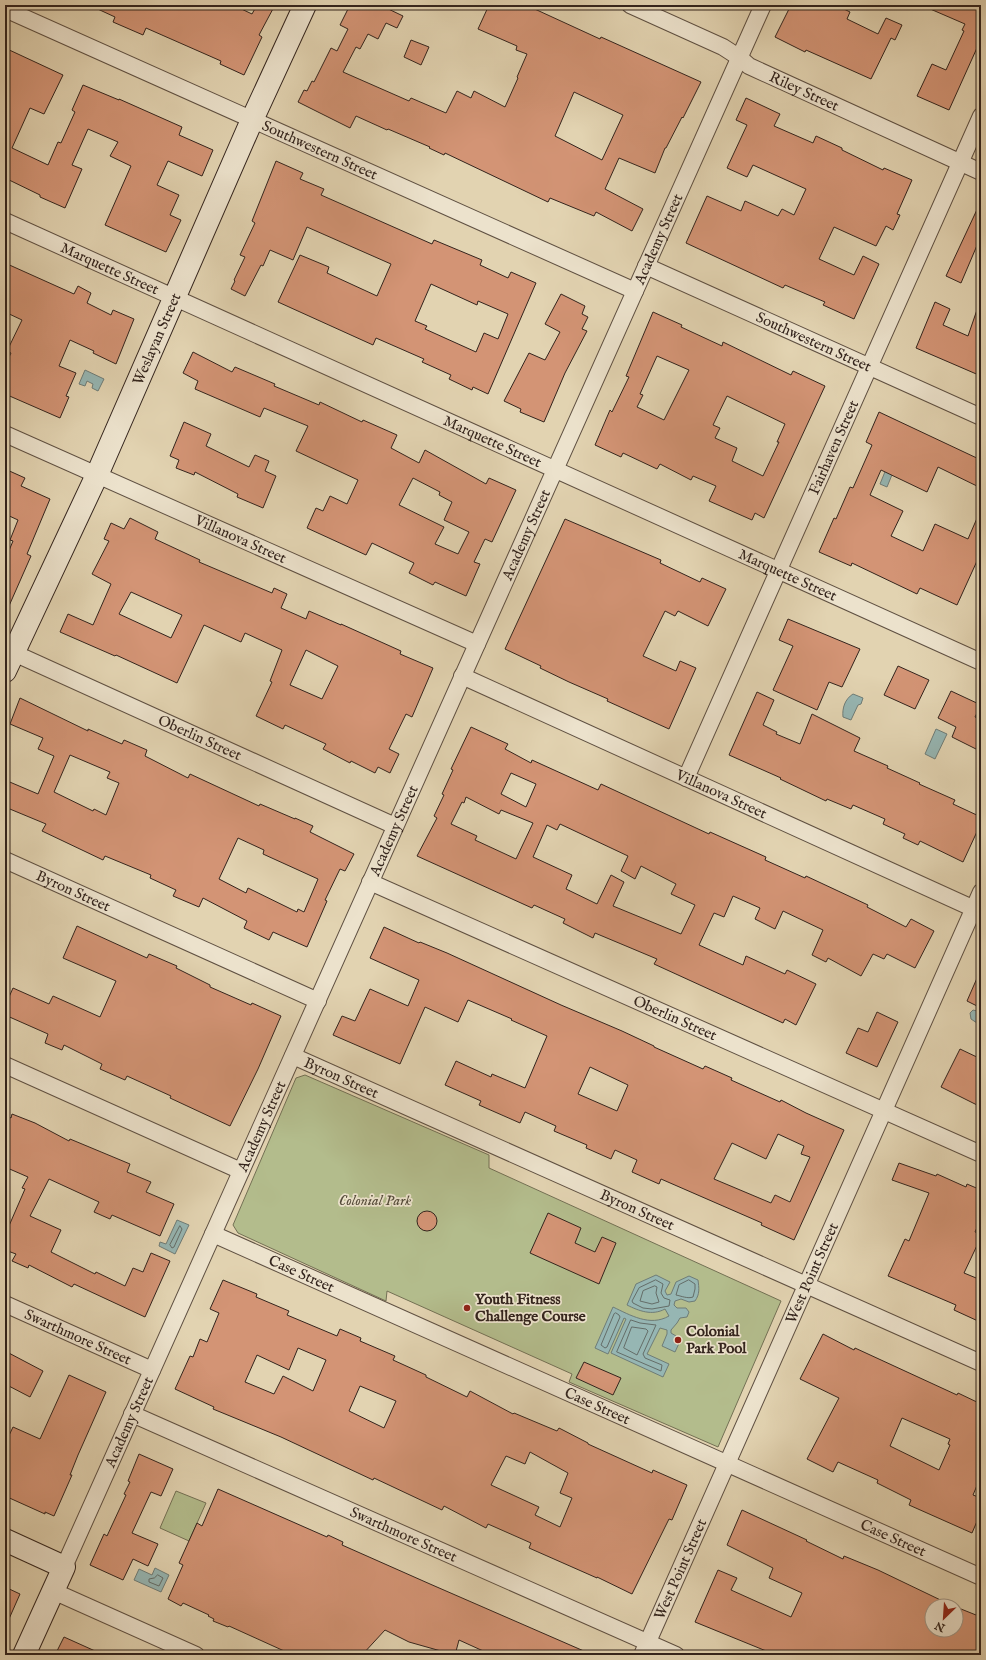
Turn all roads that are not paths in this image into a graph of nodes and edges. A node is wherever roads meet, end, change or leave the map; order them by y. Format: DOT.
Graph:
graph roads {
  1 [pos="305,5"];
  2 [pos="630,5"];
  3 [pos="763,5"];
  4 [pos="5,9"];
  5 [pos="740,58"];
  6 [pos="981,116"];
  7 [pos="252,120"];
  8 [pos="960,163"];
  9 [pos="981,172"];
  10 [pos="5,221"];
  11 [pos="646,266"];
  12 [pos="635,290"];
  13 [pos="174,297"];
  14 [pos="869,366"];
  15 [pos="981,417"];
  16 [pos="5,434"];
  17 [pos="555,469"];
  18 [pos="97,475"];
  19 [pos="778,571"];
  20 [pos="477,644"];
  21 [pos="8,658"];
  22 [pos="981,662"];
  23 [pos="462,676"];
  24 [pos="686,778"];
  25 [pos="395,826"];
  26 [pos="5,860"];
  27 [pos="370,882"];
  28 [pos="981,892"];
  29 [pos="977,910"];
  30 [pos="318,1001"];
  31 [pos="293,1056"];
  32 [pos="5,1066"];
  33 [pos="884,1110"];
  34 [pos="981,1154"];
  35 [pos="242,1171"];
  36 [pos="213,1234"];
  37 [pos="807,1286"];
  38 [pos="5,1304"];
  39 [pos="981,1364"];
  40 [pos="152,1370"];
  41 [pos="132,1414"];
  42 [pos="728,1464"];
  43 [pos="5,1540"];
  44 [pos="64,1566"];
  45 [pos="981,1578"];
  46 [pos="53,1591"];
  47 [pos="645,1649"];
  48 [pos="24,1655"];
  49 [pos="196,1655"];
  50 [pos="676,1655"];
  1 -- 7 [label="main road, Weslayan Street"];
  2 -- 5 [label="street, Riley Street"];
  3 -- 5 [label="street, Academy Street"];
  4 -- 7 [label="street, Southwestern Street"];
  5 -- 8 [label="street, Riley Street"];
  5 -- 11 [label="street, Academy Street"];
  6 -- 8 [label="street, Fairhaven Street"];
  7 -- 12 [label="street, Southwestern Street"];
  7 -- 13 [label="main road, Weslayan Street"];
  8 -- 9 [label="street, Riley Street"];
  8 -- 14 [label="street, Fairhaven Street"];
  10 -- 13 [label="street, Marquette Street"];
  11 -- 12 [label="street, Academy Street"];
  11 -- 14 [label="street, Southwestern Street"];
  12 -- 17 [label="street, Academy Street"];
  13 -- 17 [label="street, Marquette Street"];
  13 -- 18 [label="main road, Weslayan Street"];
  14 -- 15 [label="street, Southwestern Street"];
  14 -- 19 [label="street, Fairhaven Street"];
  16 -- 18 [label="street, Villanova Street"];
  17 -- 19 [label="street, Marquette Street"];
  17 -- 20 [label="street, Academy Street"];
  18 -- 20 [label="street, Villanova Street"];
  18 -- 21 [label="main road, Weslayan Street"];
  19 -- 22 [label="street, Marquette Street"];
  19 -- 24 [label="street, Fairhaven Street"];
  20 -- 23 [label="street, Academy Street"];
  21 -- 25 [label="street, Oberlin Street"];
  23 -- 24 [label="street, Villanova Street"];
  23 -- 25 [label="street, Academy Street"];
  24 -- 29 [label="street, Villanova Street"];
  25 -- 27 [label="street, Academy Street"];
  26 -- 30 [label="street, Byron Street"];
  27 -- 30 [label="street, Academy Street"];
  27 -- 33 [label="street, Oberlin Street"];
  28 -- 29 [label="street, West Point Street"];
  29 -- 33 [label="street, West Point Street"];
  30 -- 31 [label="street, Academy Street"];
  31 -- 35 [label="street, Academy Street"];
  31 -- 37 [label="street, Byron Street"];
  32 -- 35 [label="street"];
  33 -- 34 [label="street, Oberlin Street"];
  33 -- 37 [label="street, West Point Street"];
  35 -- 36 [label="street, Academy Street"];
  36 -- 40 [label="street, Academy Street"];
  36 -- 42 [label="street, Case Street"];
  37 -- 39 [label="street, Byron Street"];
  37 -- 42 [label="street, West Point Street"];
  38 -- 40 [label="street, Swarthmore Street"];
  40 -- 41 [label="street, Academy Street"];
  41 -- 44 [label="street, Academy Street"];
  41 -- 47 [label="street, Swarthmore Street"];
  42 -- 45 [label="street, Case Street"];
  42 -- 47 [label="street, West Point Street"];
  43 -- 44 [label="main road"];
  44 -- 46 [label="main road, Academy Street"];
  46 -- 48 [label="main road, Academy Street"];
  46 -- 49 [label="street"];
  47 -- 50 [label="street, Swarthmore Street"];
}
